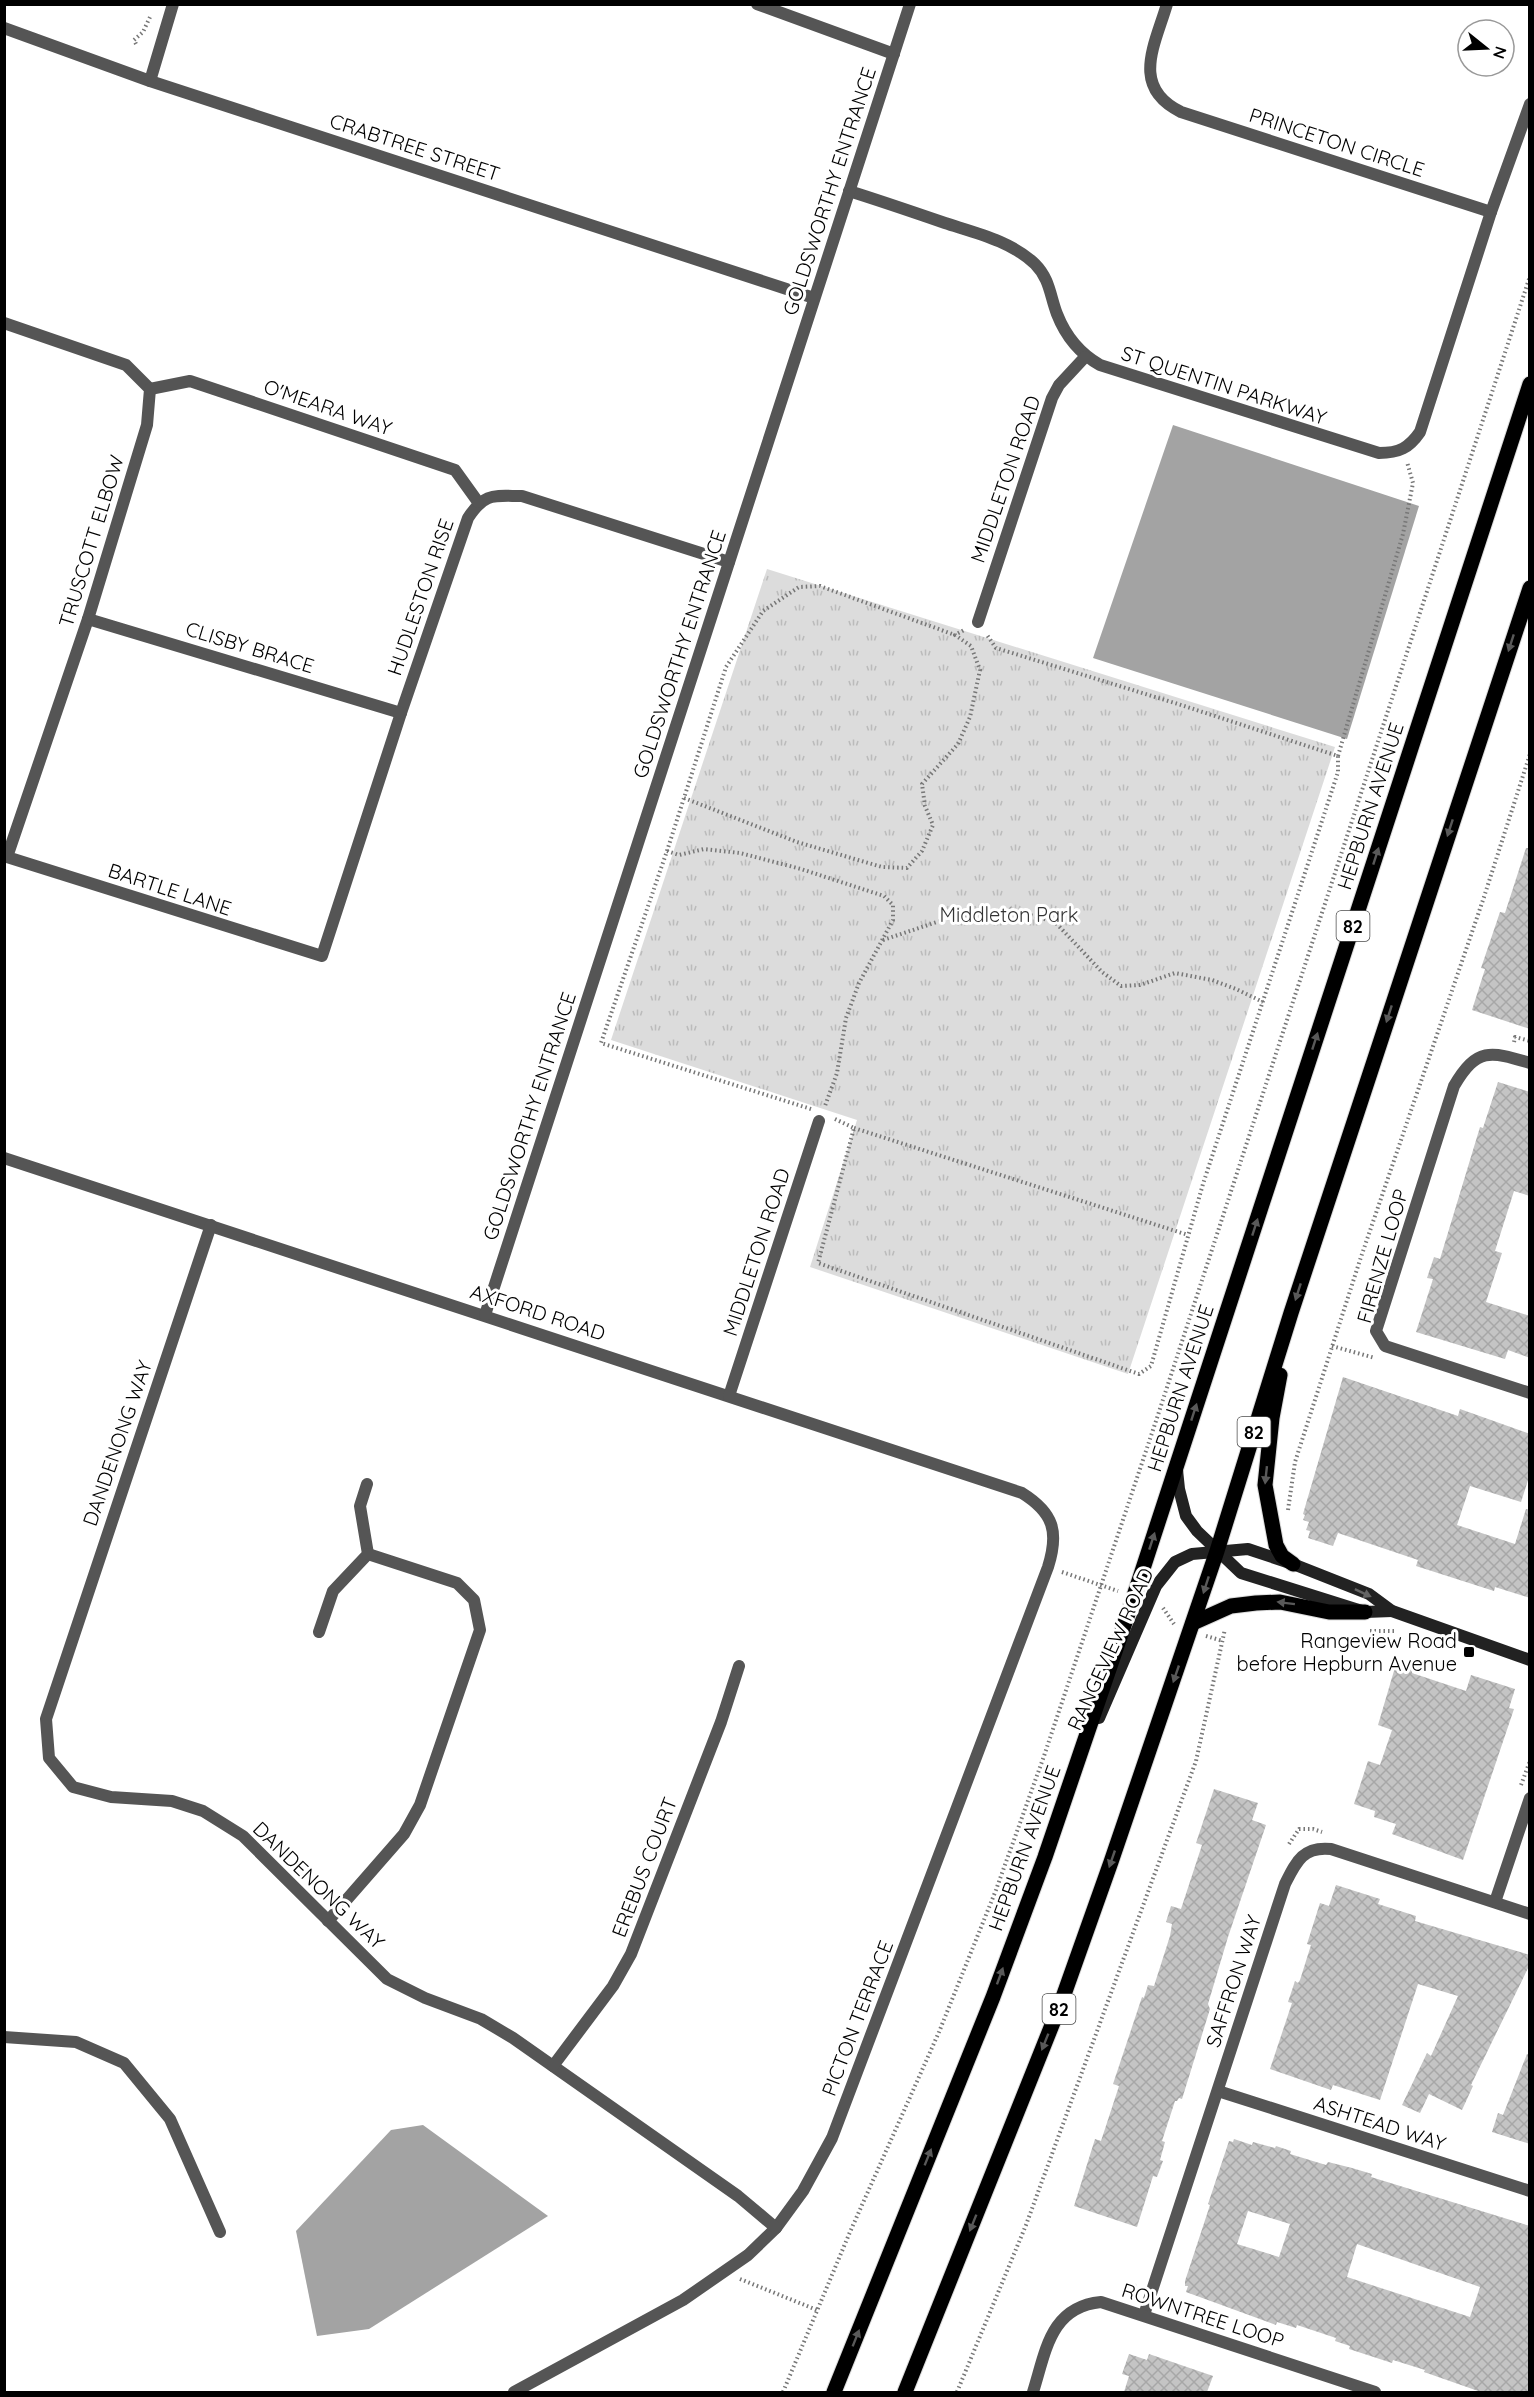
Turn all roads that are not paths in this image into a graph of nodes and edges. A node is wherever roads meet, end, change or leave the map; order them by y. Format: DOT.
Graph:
graph roads {
  1 [pos="173,4"];
  2 [pos="757,4"];
  3 [pos="910,4"];
  4 [pos="1167,4"];
  5 [pos="4,28"];
  6 [pos="894,54"];
  7 [pos="150,81"];
  8 [pos="1530,104"];
  9 [pos="849,191"];
  10 [pos="1491,212"];
  11 [pos="814,298"];
  12 [pos="4,323"];
  13 [pos="1085,357"];
  14 [pos="1530,384"];
  15 [pos="150,388"];
  16 [pos="478,502"];
  17 [pos="729,562"];
  18 [pos="1530,588"];
  19 [pos="88,619"];
  20 [pos="978,622"];
  21 [pos="401,713"];
  22 [pos="7,857"];
  23 [pos="322,957"];
  24 [pos="1530,1063"];
  25 [pos="821,1117"];
  26 [pos="4,1158"];
  27 [pos="211,1225"];
  28 [pos="1291,1313"];
  29 [pos="485,1315"];
  30 [pos="1530,1393"];
  31 [pos="729,1396"];
  32 [pos="1176,1468"];
  33 [pos="367,1484"];
  34 [pos="1050,1519"];
  35 [pos="1217,1551"];
  36 [pos="368,1554"];
  37 [pos="1293,1564"];
  38 [pos="1392,1611"];
  39 [pos="1365,1612"];
  40 [pos="1193,1623"];
  41 [pos="319,1632"];
  42 [pos="1530,1660"];
  43 [pos="739,1666"];
  44 [pos="1066,1796"];
  45 [pos="1524,1796"];
  46 [pos="1495,1902"];
  47 [pos="1530,1914"];
  48 [pos="328,1921"];
  49 [pos="4,2037"];
  50 [pos="553,2066"];
  51 [pos="1218,2091"];
  52 [pos="1530,2191"];
  53 [pos="776,2228"];
  54 [pos="220,2232"];
  55 [pos="1144,2315"];
  56 [pos="514,2392"];
  57 [pos="834,2392"];
  58 [pos="905,2392"];
  59 [pos="1033,2392"];
  60 [pos="1376,2392"];
  1 -- 7 [label="street"];
  2 -- 6 [label="street"];
  3 -- 6 [label="street, GOLDSWORTHY ENTRANCE"];
  4 -- 10 [label="street, PRINCETON CIRCLE"];
  5 -- 7 [label="street, CRABTREE STREET"];
  6 -- 9 [label="street, GOLDSWORTHY ENTRANCE"];
  7 -- 11 [label="street, CRABTREE STREET"];
  8 -- 10 [label="street"];
  9 -- 11 [label="street, GOLDSWORTHY ENTRANCE"];
  9 -- 13 [label="street, ST QUENTIN PARKWAY"];
  10 -- 13 [label="street, ST QUENTIN PARKWAY"];
  11 -- 17 [label="street, GOLDSWORTHY ENTRANCE"];
  12 -- 15 [label="street"];
  13 -- 20 [label="street, MIDDLETON ROAD"];
  32 -- 14 [label="main road, HEPBURN AVENUE / 82, one-way"];
  15 -- 16 [label="street, O'MEARA WAY"];
  15 -- 19 [label="street, TRUSCOTT ELBOW"];
  16 -- 17 [label="street, HUDLESTON RISE"];
  16 -- 21 [label="street, HUDLESTON RISE"];
  17 -- 29 [label="street, GOLDSWORTHY ENTRANCE"];
  18 -- 28 [label="main road, 82, one-way"];
  19 -- 21 [label="street, CLISBY BRACE"];
  19 -- 22 [label="street, TRUSCOTT ELBOW"];
  21 -- 23 [label="street, HUDLESTON RISE"];
  22 -- 23 [label="street, BARTLE LANE"];
  24 -- 30 [label="street, FIRENZE LOOP"];
  25 -- 31 [label="street, MIDDLETON ROAD"];
  26 -- 27 [label="street, AXFORD ROAD"];
  27 -- 29 [label="street, AXFORD ROAD"];
  27 -- 48 [label="street, DANDENONG WAY"];
  28 -- 35 [label="main road, 82"];
  28 -- 37 [label="main road, one-way"];
  29 -- 31 [label="street, AXFORD ROAD"];
  31 -- 34 [label="street, AXFORD ROAD"];
  32 -- 35 [label="street, RANGEVIEW ROAD"];
  44 -- 32 [label="main road, HEPBURN AVENUE / 82, one-way"];
  33 -- 36 [label="street"];
  34 -- 53 [label="street, PICTON TERRACE"];
  35 -- 37 [label="street, RANGEVIEW ROAD"];
  35 -- 39 [label="street, RANGEVIEW ROAD"];
  35 -- 40 [label="main road, 82, one-way"];
  35 -- 44 [label="street, RANGEVIEW ROAD"];
  36 -- 41 [label="street"];
  36 -- 48 [label="street"];
  37 -- 38 [label="street, RANGEVIEW ROAD, one-way"];
  38 -- 39 [label="street, RANGEVIEW ROAD"];
  38 -- 42 [label="street, RANGEVIEW ROAD"];
  39 -- 40 [label="main road, one-way"];
  40 -- 58 [label="main road, 82, one-way"];
  43 -- 50 [label="street, EREBUS COURT"];
  57 -- 44 [label="main road, HEPBURN AVENUE / 82, one-way"];
  45 -- 46 [label="street"];
  46 -- 47 [label="street, SAFFRON WAY"];
  46 -- 51 [label="street, SAFFRON WAY"];
  48 -- 50 [label="street, DANDENONG WAY"];
  49 -- 54 [label="street"];
  50 -- 53 [label="street, DANDENONG WAY"];
  51 -- 52 [label="street, ASHTEAD WAY"];
  51 -- 55 [label="street, SAFFRON WAY"];
  53 -- 56 [label="street, PICTON TERRACE"];
  55 -- 59 [label="street, ROWNTREE LOOP"];
  55 -- 60 [label="street, ROWNTREE LOOP"];
}
